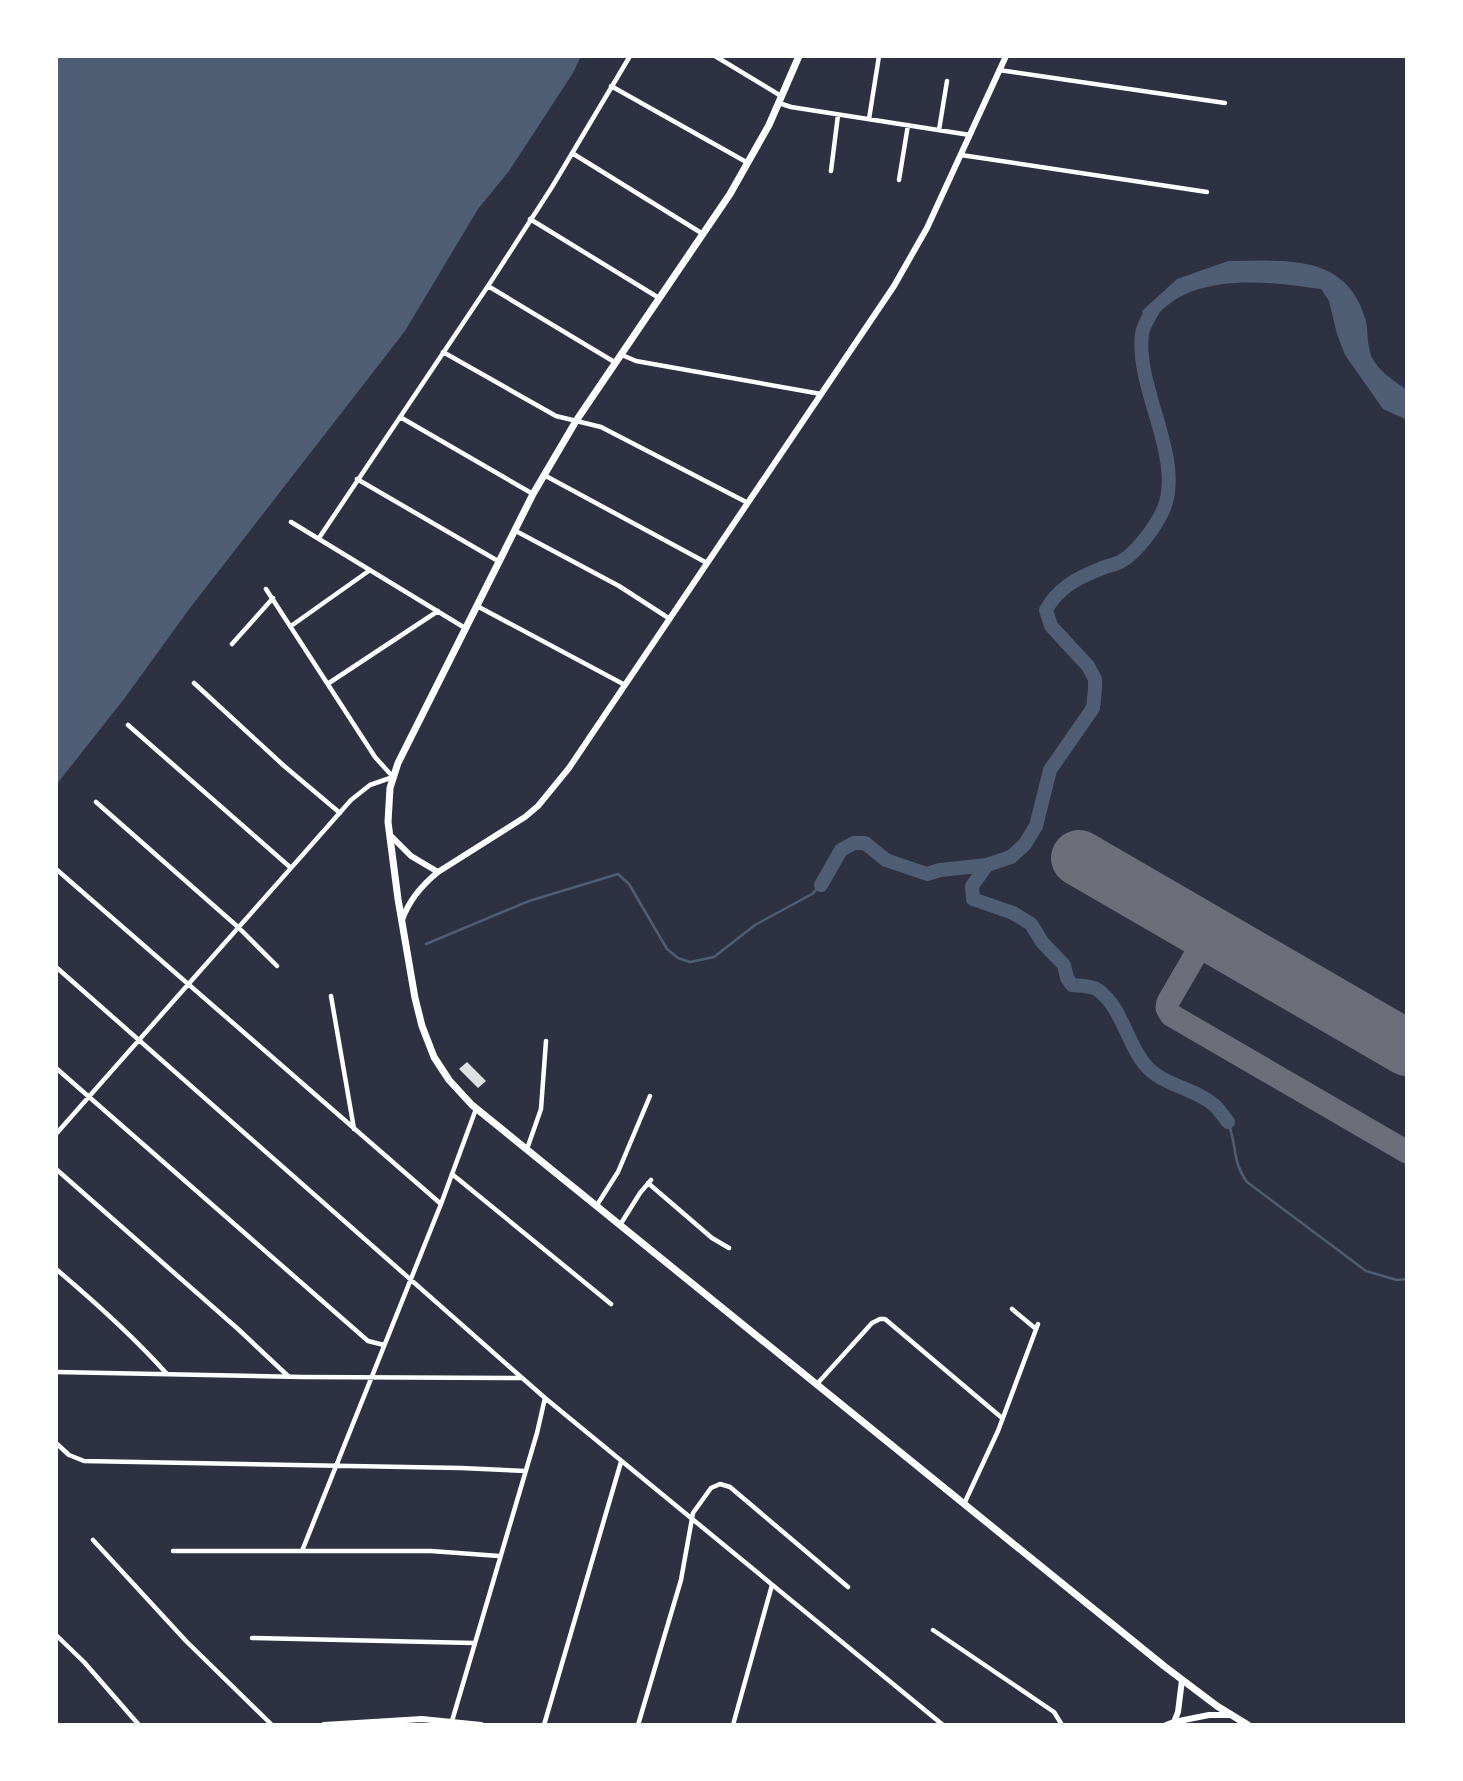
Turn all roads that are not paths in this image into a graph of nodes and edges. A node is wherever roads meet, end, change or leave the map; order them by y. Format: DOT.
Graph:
graph roads {
  1 [pos="630,56"];
  2 [pos="715,56"];
  3 [pos="799,56"];
  4 [pos="879,56"];
  5 [pos="1006,56"];
  6 [pos="999,71"];
  7 [pos="947,81"];
  8 [pos="611,86"];
  9 [pos="780,99"];
  10 [pos="1225,103"];
  11 [pos="838,115"];
  12 [pos="869,119"];
  13 [pos="908,125"];
  14 [pos="939,130"];
  15 [pos="971,135"];
  16 [pos="572,153"];
  17 [pos="961,155"];
  18 [pos="749,163"];
  19 [pos="831,171"];
  20 [pos="899,180"];
  21 [pos="1208,192"];
  22 [pos="530,219"];
  23 [pos="704,235"];
  24 [pos="488,286"];
  25 [pos="660,299"];
  26 [pos="443,352"];
  27 [pos="622,355"];
  28 [pos="617,363"];
  29 [pos="821,394"];
  30 [pos="400,417"];
  31 [pos="576,421"];
  32 [pos="544,475"];
  33 [pos="357,479"];
  34 [pos="533,494"];
  35 [pos="748,503"];
  36 [pos="291,522"];
  37 [pos="514,530"];
  38 [pos="319,538"];
  39 [pos="498,561"];
  40 [pos="706,564"];
  41 [pos="371,570"];
  42 [pos="267,589"];
  43 [pos="273,598"];
  44 [pos="475,605"];
  45 [pos="438,611"];
  46 [pos="670,619"];
  47 [pos="291,626"];
  48 [pos="465,628"];
  49 [pos="232,644"];
  50 [pos="194,683"];
  51 [pos="329,683"];
  52 [pos="625,685"];
  53 [pos="128,725"];
  54 [pos="393,777"];
  55 [pos="96,802"];
  56 [pos="340,813"];
  57 [pos="390,835"];
  58 [pos="291,868"];
  59 [pos="56,869"];
  60 [pos="438,872"];
  61 [pos="402,920"];
  62 [pos="238,927"];
  63 [pos="277,966"];
  64 [pos="56,967"];
  65 [pos="188,985"];
  66 [pos="331,996"];
  67 [pos="139,1039"];
  68 [pos="547,1041"];
  69 [pos="56,1068"];
  70 [pos="650,1096"];
  71 [pos="88,1097"];
  72 [pos="476,1108"];
  73 [pos="354,1129"];
  74 [pos="56,1134"];
  75 [pos="527,1150"];
  76 [pos="56,1169"];
  77 [pos="452,1174"];
  78 [pos="441,1204"];
  79 [pos="596,1206"];
  80 [pos="620,1225"];
  81 [pos="729,1248"];
  82 [pos="56,1269"];
  83 [pos="411,1279"];
  84 [pos="611,1304"];
  85 [pos="1012,1309"];
  86 [pos="384,1345"];
  87 [pos="56,1372"];
  88 [pos="167,1375"];
  89 [pos="288,1377"];
  90 [pos="371,1377"];
  91 [pos="522,1378"];
  92 [pos="817,1384"];
  93 [pos="545,1398"];
  94 [pos="1002,1418"];
  95 [pos="56,1443"];
  96 [pos="621,1462"];
  97 [pos="338,1465"];
  98 [pos="526,1471"];
  99 [pos="964,1504"];
  100 [pos="694,1521"];
  101 [pos="93,1540"];
  102 [pos="173,1551"];
  103 [pos="302,1551"];
  104 [pos="499,1556"];
  105 [pos="772,1585"];
  106 [pos="848,1587"];
  107 [pos="933,1630"];
  108 [pos="56,1635"];
  109 [pos="252,1638"];
  110 [pos="474,1643"];
  111 [pos="1182,1680"];
  112 [pos="1230,1715"];
  113 [pos="452,1721"];
  114 [pos="1174,1721"];
  115 [pos="375,1723"];
  116 [pos="139,1725"];
  117 [pos="272,1725"];
  118 [pos="324,1725"];
  119 [pos="481,1725"];
  120 [pos="544,1725"];
  121 [pos="638,1725"];
  122 [pos="733,1725"];
  123 [pos="943,1725"];
  124 [pos="1062,1725"];
  125 [pos="1166,1725"];
  126 [pos="1248,1725"];
  1 -- 8 [label="street"];
  2 -- 9 [label="street"];
  3 -- 9 [label="main road"];
  4 -- 12 [label="street"];
  5 -- 6 [label="street"];
  6 -- 10 [label="street"];
  6 -- 15 [label="street"];
  7 -- 14 [label="street"];
  8 -- 16 [label="street"];
  8 -- 18 [label="street"];
  9 -- 11 [label="street"];
  9 -- 18 [label="main road"];
  11 -- 12 [label="street"];
  11 -- 19 [label="street"];
  12 -- 13 [label="street"];
  13 -- 14 [label="street"];
  13 -- 20 [label="street"];
  14 -- 15 [label="street"];
  15 -- 17 [label="street"];
  16 -- 22 [label="street"];
  16 -- 23 [label="street"];
  17 -- 21 [label="street"];
  17 -- 29 [label="street"];
  18 -- 23 [label="main road"];
  22 -- 24 [label="street"];
  22 -- 25 [label="street"];
  23 -- 25 [label="main road"];
  24 -- 26 [label="street"];
  24 -- 28 [label="street"];
  25 -- 27 [label="main road"];
  26 -- 30 [label="street"];
  26 -- 31 [label="street"];
  27 -- 28 [label="main road"];
  27 -- 29 [label="street"];
  28 -- 31 [label="main road"];
  29 -- 35 [label="street"];
  30 -- 33 [label="street"];
  30 -- 34 [label="street"];
  31 -- 32 [label="main road"];
  31 -- 35 [label="street"];
  32 -- 34 [label="main road"];
  32 -- 40 [label="street"];
  33 -- 38 [label="street"];
  33 -- 39 [label="street"];
  34 -- 37 [label="main road"];
  35 -- 40 [label="street"];
  36 -- 38 [label="street"];
  37 -- 39 [label="main road"];
  37 -- 46 [label="street"];
  38 -- 41 [label="street"];
  39 -- 44 [label="main road"];
  40 -- 46 [label="street"];
  41 -- 45 [label="street"];
  41 -- 47 [label="street"];
  42 -- 43 [label="street"];
  43 -- 47 [label="street"];
  43 -- 49 [label="street"];
  44 -- 48 [label="main road"];
  44 -- 52 [label="street"];
  45 -- 48 [label="street"];
  45 -- 51 [label="street"];
  46 -- 52 [label="street"];
  47 -- 51 [label="street"];
  48 -- 54 [label="main road"];
  50 -- 56 [label="street"];
  51 -- 54 [label="street"];
  52 -- 60 [label="street"];
  53 -- 58 [label="street"];
  54 -- 56 [label="street"];
  54 -- 57 [label="main road"];
  55 -- 62 [label="street"];
  56 -- 58 [label="street"];
  57 -- 60 [label="street"];
  57 -- 61 [label="main road"];
  58 -- 62 [label="street"];
  59 -- 65 [label="street"];
  60 -- 61 [label="street"];
  61 -- 72 [label="main road"];
  62 -- 63 [label="street"];
  62 -- 65 [label="street"];
  64 -- 67 [label="street"];
  65 -- 67 [label="street"];
  65 -- 73 [label="street"];
  66 -- 73 [label="street"];
  67 -- 71 [label="street"];
  67 -- 83 [label="street"];
  68 -- 75 [label="street"];
  69 -- 71 [label="street"];
  70 -- 79 [label="street"];
  71 -- 74 [label="street"];
  71 -- 86 [label="street"];
  72 -- 75 [label="main road"];
  72 -- 77 [label="street"];
  73 -- 78 [label="street"];
  75 -- 79 [label="main road"];
  76 -- 89 [label="street"];
  77 -- 78 [label="street"];
  77 -- 84 [label="street"];
  78 -- 83 [label="street"];
  79 -- 80 [label="main road"];
  80 -- 81 [label="street"];
  80 -- 92 [label="main road"];
  82 -- 88 [label="street"];
  83 -- 86 [label="street"];
  83 -- 91 [label="street"];
  85 -- 94 [label="street"];
  86 -- 90 [label="street"];
  87 -- 88 [label="street"];
  88 -- 89 [label="street"];
  89 -- 90 [label="street"];
  90 -- 91 [label="street"];
  90 -- 97 [label="street"];
  91 -- 93 [label="street"];
  92 -- 94 [label="street"];
  92 -- 99 [label="main road"];
  93 -- 96 [label="street"];
  93 -- 98 [label="street"];
  94 -- 99 [label="street"];
  95 -- 97 [label="street"];
  96 -- 100 [label="street"];
  96 -- 120 [label="street"];
  97 -- 98 [label="street"];
  97 -- 103 [label="street"];
  98 -- 104 [label="street"];
  99 -- 111 [label="main road"];
  100 -- 105 [label="street"];
  100 -- 106 [label="street"];
  100 -- 121 [label="street"];
  101 -- 117 [label="street"];
  102 -- 103 [label="street"];
  103 -- 104 [label="street"];
  104 -- 110 [label="street"];
  105 -- 122 [label="street"];
  105 -- 123 [label="street"];
  107 -- 124 [label="street"];
  108 -- 116 [label="street"];
  109 -- 110 [label="street"];
  110 -- 113 [label="street"];
  111 -- 112 [label="main road"];
  111 -- 114 [label="street"];
  112 -- 114 [label="street"];
  112 -- 126 [label="main road"];
  113 -- 115 [label="street"];
  113 -- 119 [label="street"];
  114 -- 125 [label="street"];
  115 -- 118 [label="street"];
}
